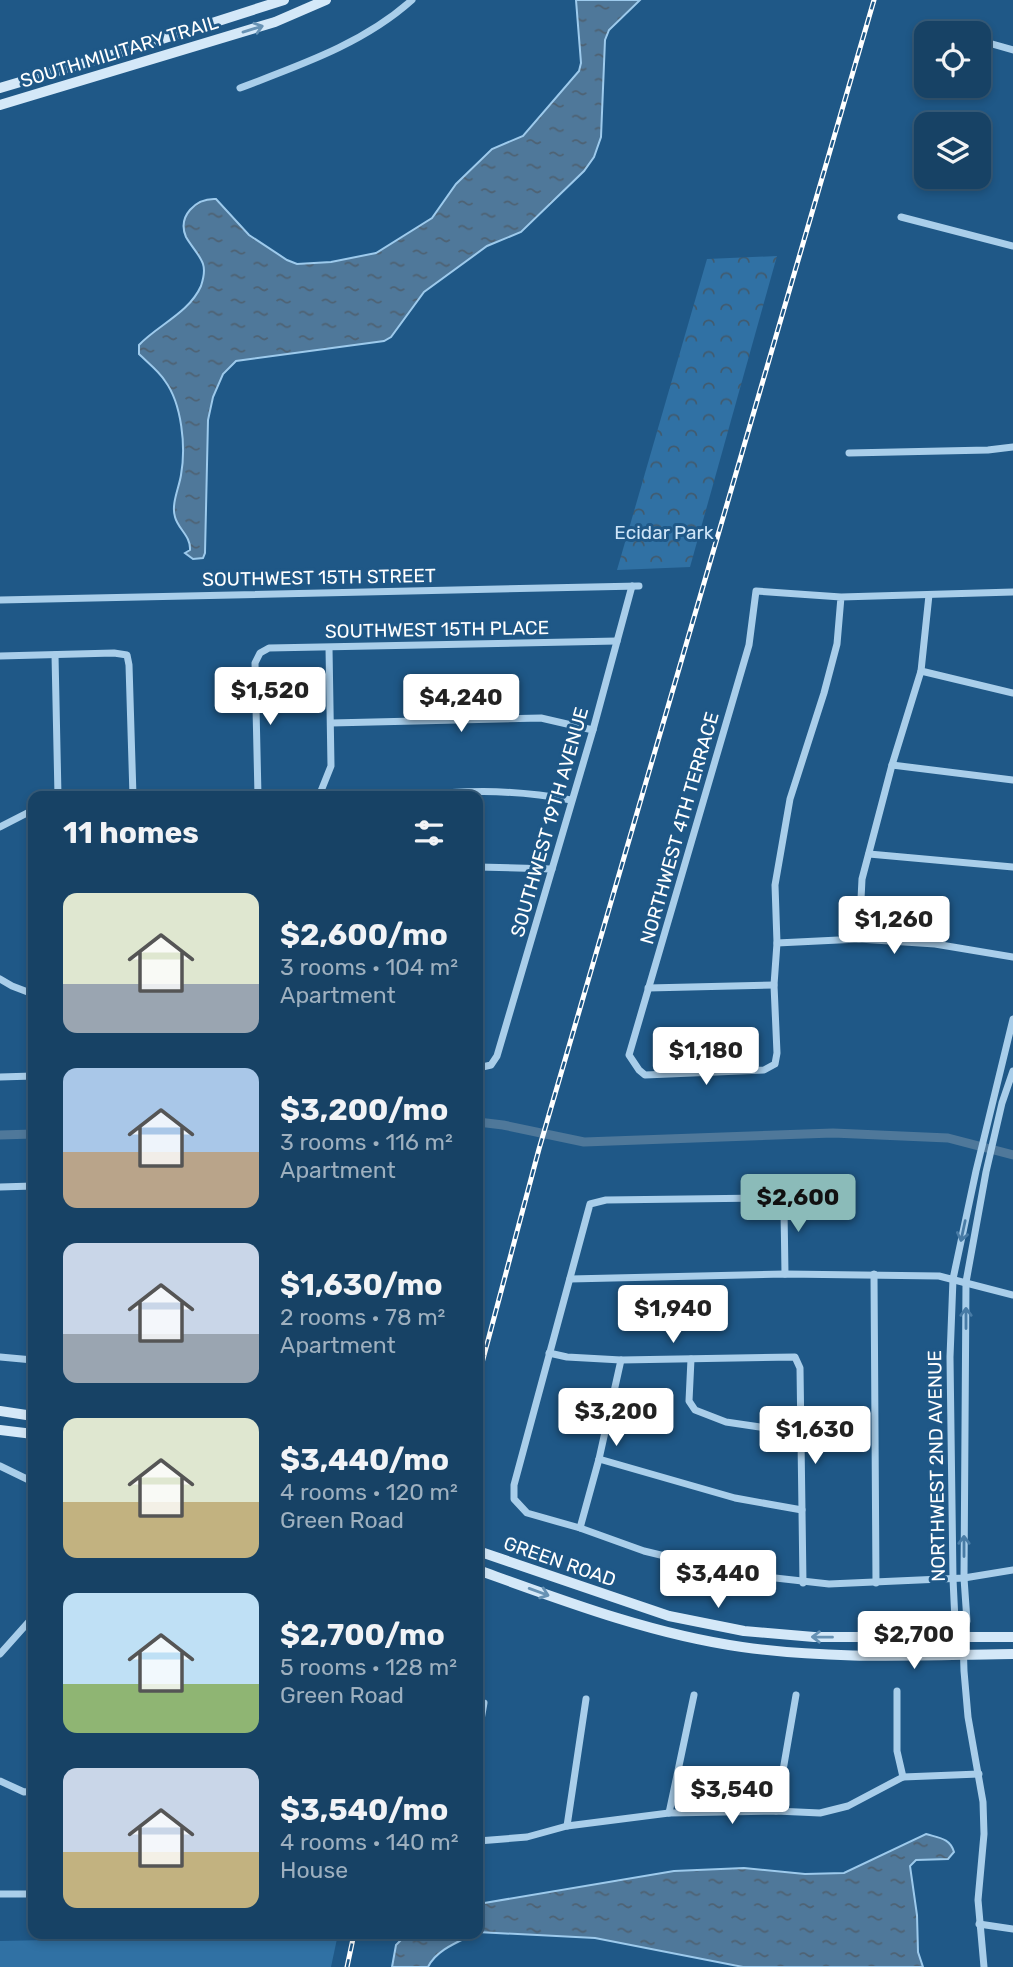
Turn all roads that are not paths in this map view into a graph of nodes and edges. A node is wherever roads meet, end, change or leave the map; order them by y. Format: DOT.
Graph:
graph roads {
  1 [pos="284,0"];
  2 [pos="326,0"];
  3 [pos="412,0"];
  4 [pos="991,44"];
  5 [pos="1013,50"];
  6 [pos="0,88"];
  7 [pos="240,88"];
  8 [pos="0,105"];
  9 [pos="901,217"];
  10 [pos="1013,246"];
  11 [pos="1013,447"];
  12 [pos="849,453"];
  13 [pos="635,586"];
  14 [pos="1013,592"];
  15 [pos="929,595"];
  16 [pos="841,597"];
  17 [pos="0,600"];
  18 [pos="617,641"];
  19 [pos="329,648"];
  20 [pos="55,655"];
  21 [pos="0,656"];
  22 [pos="921,671"];
  23 [pos="1013,693"];
  24 [pos="331,723"];
  25 [pos="593,730"];
  26 [pos="892,765"];
  27 [pos="1013,780"];
  28 [pos="58,791"];
  29 [pos="133,791"];
  30 [pos="258,791"];
  31 [pos="321,791"];
  32 [pos="483,793"];
  33 [pos="571,800"];
  34 [pos="28,812"];
  35 [pos="0,814"];
  36 [pos="3,825"];
  37 [pos="869,854"];
  38 [pos="483,867"];
  39 [pos="1013,867"];
  40 [pos="552,869"];
  41 [pos="859,939"];
  42 [pos="777,943"];
  43 [pos="1013,957"];
  44 [pos="0,979"];
  45 [pos="774,985"];
  46 [pos="648,988"];
  47 [pos="28,992"];
  48 [pos="1013,1019"];
  49 [pos="483,1067"];
  50 [pos="1013,1071"];
  51 [pos="28,1076"];
  52 [pos="0,1077"];
  53 [pos="0,1186"];
  54 [pos="28,1186"];
  55 [pos="874,1274"];
  56 [pos="785,1275"];
  57 [pos="570,1279"];
  58 [pos="953,1279"];
  59 [pos="966,1282"];
  60 [pos="1013,1295"];
  61 [pos="549,1353"];
  62 [pos="0,1357"];
  63 [pos="691,1359"];
  64 [pos="28,1360"];
  65 [pos="621,1360"];
  66 [pos="0,1411"];
  67 [pos="28,1415"];
  68 [pos="0,1430"];
  69 [pos="28,1433"];
  70 [pos="800,1433"];
  71 [pos="600,1458"];
  72 [pos="0,1466"];
  73 [pos="28,1480"];
  74 [pos="802,1510"];
  75 [pos="580,1528"];
  76 [pos="483,1553"];
  77 [pos="1013,1570"];
  78 [pos="483,1572"];
  79 [pos="964,1578"];
  80 [pos="953,1579"];
  81 [pos="803,1583"];
  82 [pos="876,1583"];
  83 [pos="28,1623"];
  84 [pos="1013,1637"];
  85 [pos="964,1638"];
  86 [pos="0,1654"];
  87 [pos="1013,1654"];
  88 [pos="964,1655"];
  89 [pos="897,1691"];
  90 [pos="694,1695"];
  91 [pos="796,1695"];
  92 [pos="586,1699"];
  93 [pos="484,1703"];
  94 [pos="483,1709"];
  95 [pos="979,1774"];
  96 [pos="903,1777"];
  97 [pos="0,1781"];
  98 [pos="28,1792"];
  99 [pos="776,1811"];
  100 [pos="669,1813"];
  101 [pos="568,1826"];
  102 [pos="483,1841"];
  103 [pos="0,1894"];
  104 [pos="28,1894"];
  105 [pos="979,1924"];
  106 [pos="1013,1929"];
  107 [pos="984,1967"];
  1 -- 6 [label="main road, SOUTH MILITARY TRAIL"];
  8 -- 2 [label="main road, SOUTH MILITARY TRAIL, one-way"];
  3 -- 7 [label="street"];
  4 -- 5 [label="street"];
  9 -- 10 [label="street"];
  11 -- 12 [label="street"];
  13 -- 17 [label="street, SOUTHWEST 15TH STREET"];
  13 -- 18 [label="street, SOUTHWEST 19TH AVENUE"];
  14 -- 15 [label="street"];
  15 -- 16 [label="street"];
  15 -- 22 [label="street"];
  16 -- 42 [label="street"];
  16 -- 46 [label="street, NORTHWEST 4TH TERRACE"];
  18 -- 19 [label="street, SOUTHWEST 15TH PLACE"];
  18 -- 25 [label="street, SOUTHWEST 19TH AVENUE"];
  19 -- 24 [label="street"];
  19 -- 30 [label="street, SOUTHWEST 15TH PLACE"];
  20 -- 21 [label="street"];
  20 -- 28 [label="street"];
  20 -- 29 [label="street"];
  22 -- 23 [label="street"];
  22 -- 26 [label="street"];
  24 -- 25 [label="street"];
  24 -- 31 [label="street"];
  25 -- 33 [label="street, SOUTHWEST 19TH AVENUE"];
  26 -- 27 [label="street"];
  26 -- 37 [label="street"];
  32 -- 33 [label="street"];
  33 -- 40 [label="street, SOUTHWEST 19TH AVENUE"];
  34 -- 36 [label="street"];
  35 -- 36 [label="street"];
  37 -- 39 [label="street"];
  37 -- 41 [label="street"];
  38 -- 40 [label="street"];
  40 -- 49 [label="street, SOUTHWEST 19TH AVENUE"];
  41 -- 42 [label="street"];
  41 -- 43 [label="street"];
  42 -- 45 [label="street"];
  44 -- 47 [label="street"];
  45 -- 46 [label="street"];
  45 -- 46 [label="street, NORTHWEST 4TH TERRACE"];
  48 -- 58 [label="street, NORTHWEST 2ND AVENUE, one-way"];
  50 -- 59 [label="street, NORTHWEST 2ND AVENUE"];
  51 -- 52 [label="street"];
  53 -- 54 [label="street"];
  55 -- 56 [label="street"];
  55 -- 58 [label="street"];
  55 -- 82 [label="street"];
  56 -- 57 [label="street"];
  56 -- 57 [label="street"];
  57 -- 61 [label="street"];
  58 -- 59 [label="street"];
  58 -- 80 [label="street, NORTHWEST 2ND AVENUE"];
  59 -- 60 [label="street"];
  79 -- 59 [label="street, NORTHWEST 2ND AVENUE, one-way"];
  61 -- 65 [label="street"];
  61 -- 75 [label="street"];
  62 -- 64 [label="street"];
  63 -- 65 [label="street"];
  63 -- 70 [label="street"];
  63 -- 70 [label="street"];
  65 -- 71 [label="street"];
  66 -- 67 [label="main road"];
  68 -- 69 [label="main road"];
  70 -- 74 [label="street"];
  71 -- 74 [label="street"];
  71 -- 75 [label="street"];
  72 -- 73 [label="street"];
  74 -- 81 [label="street"];
  75 -- 81 [label="street"];
  85 -- 76 [label="main road, GREEN ROAD, one-way"];
  77 -- 79 [label="street"];
  78 -- 88 [label="main road, GREEN ROAD, one-way"];
  79 -- 80 [label="street"];
  79 -- 85 [label="street, NORTHWEST 2ND AVENUE"];
  80 -- 82 [label="street"];
  80 -- 85 [label="street, NORTHWEST 2ND AVENUE"];
  81 -- 82 [label="street"];
  83 -- 86 [label="street"];
  84 -- 85 [label="main road, GREEN ROAD"];
  85 -- 88 [label="street"];
  87 -- 88 [label="main road, GREEN ROAD"];
  88 -- 95 [label="street"];
  89 -- 96 [label="street"];
  90 -- 100 [label="street"];
  91 -- 99 [label="street"];
  92 -- 101 [label="street"];
  93 -- 94 [label="street"];
  95 -- 96 [label="street"];
  95 -- 105 [label="street"];
  96 -- 99 [label="street"];
  97 -- 98 [label="street"];
  99 -- 100 [label="street"];
  100 -- 101 [label="street"];
  101 -- 102 [label="street"];
  103 -- 104 [label="street"];
  105 -- 106 [label="street"];
  105 -- 107 [label="street"];
}
